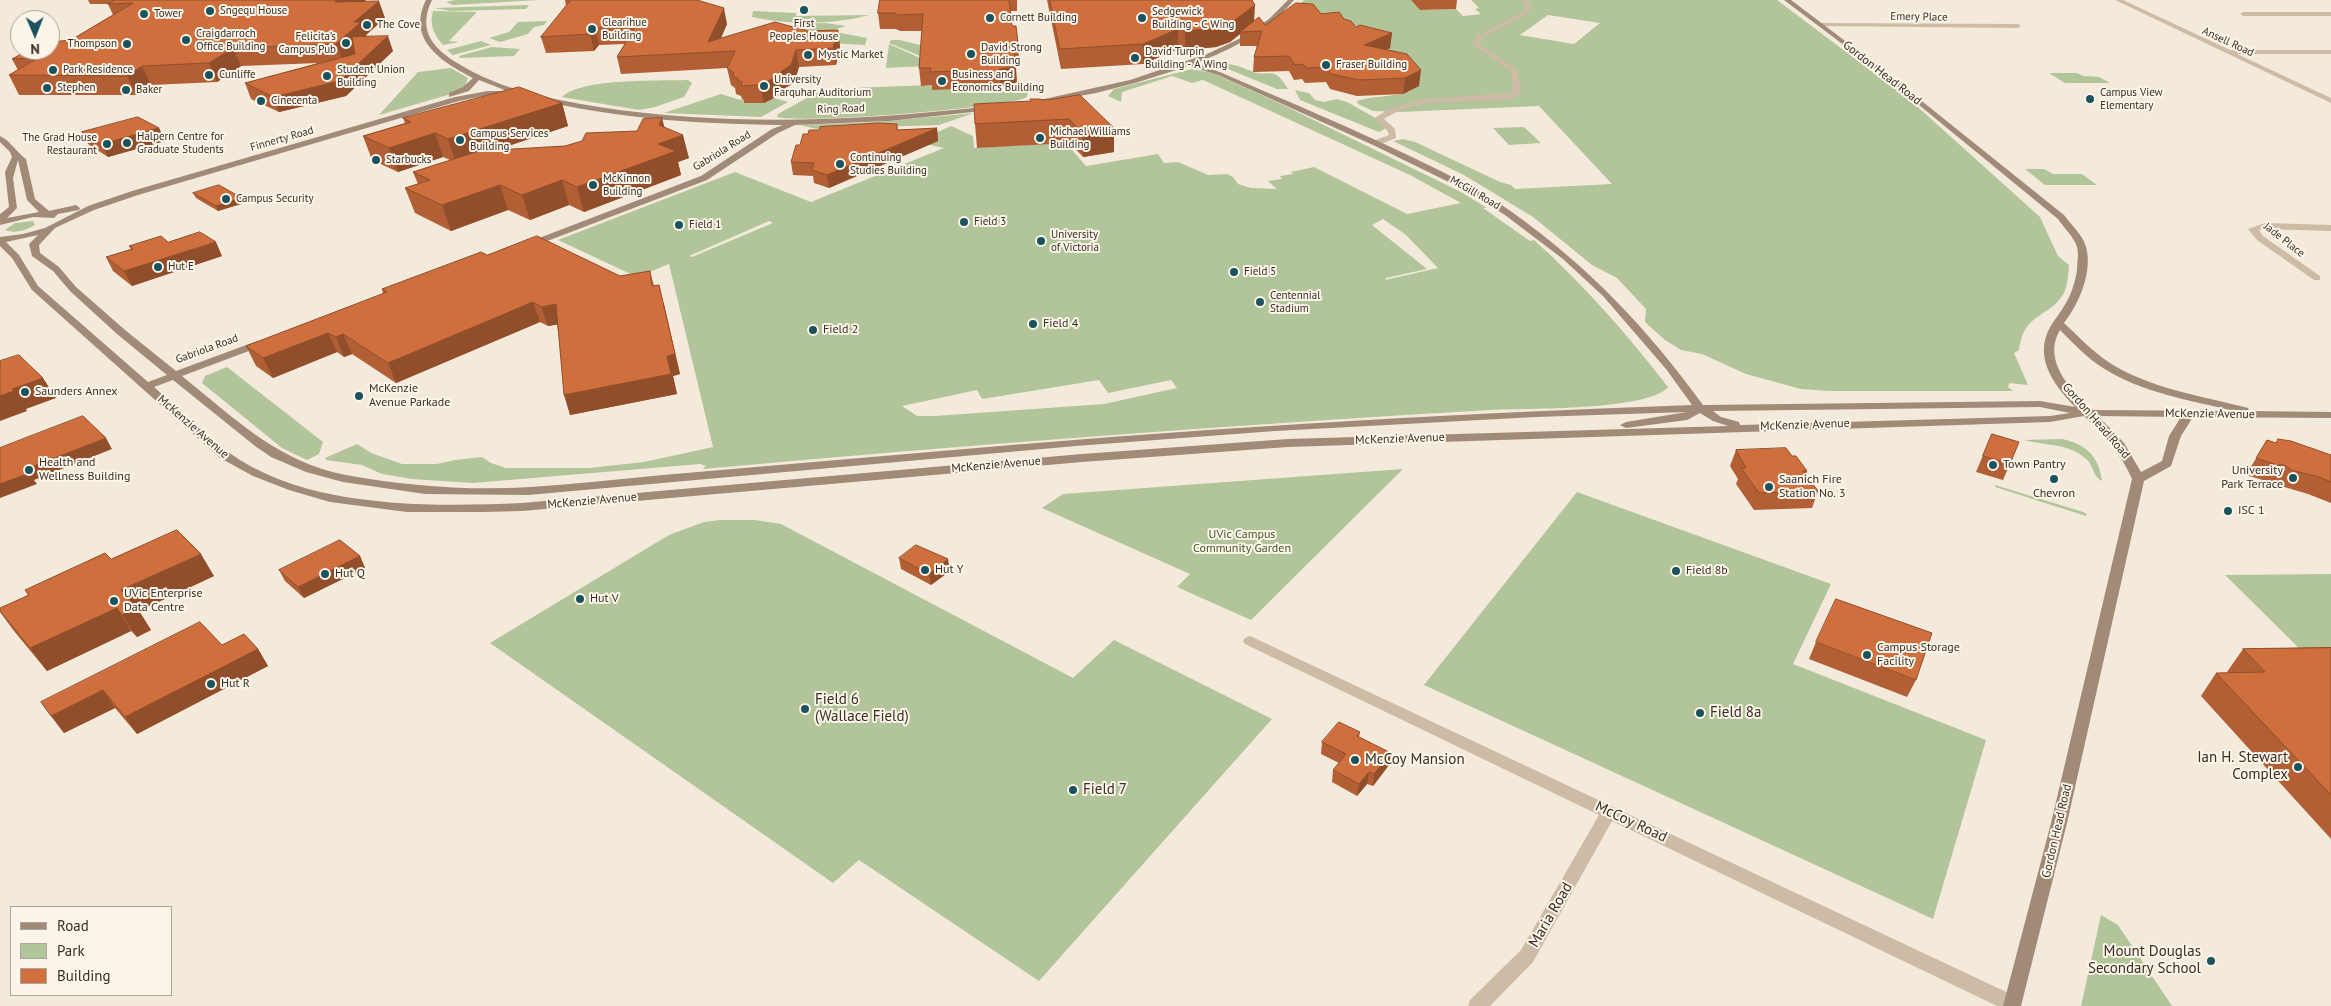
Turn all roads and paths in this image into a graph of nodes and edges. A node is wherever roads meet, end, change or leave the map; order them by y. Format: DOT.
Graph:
graph roads {
  1 [pos="429,0"];
  2 [pos="1291,0"];
  3 [pos="1523,0"];
  4 [pos="1787,0"];
  5 [pos="2118,0"];
  6 [pos="2243,14"];
  7 [pos="2331,14"];
  8 [pos="1820,24"];
  9 [pos="2018,26"];
  10 [pos="2226,52"];
  11 [pos="2331,52"];
  12 [pos="1189,63"];
  13 [pos="478,78"];
  14 [pos="523,93"];
  15 [pos="2331,101"];
  16 [pos="1020,104"];
  17 [pos="996,107"];
  18 [pos="803,122"];
  19 [pos="0,138"];
  20 [pos="1376,143"];
  21 [pos="16,157"];
  22 [pos="47,214"];
  23 [pos="0,220"];
  24 [pos="51,226"];
  25 [pos="2331,228"];
  26 [pos="0,241"];
  27 [pos="517,250"];
  28 [pos="2317,278"];
  29 [pos="2058,323"];
  30 [pos="275,338"];
  31 [pos="174,375"];
  32 [pos="146,386"];
  33 [pos="1700,408"];
  34 [pos="2089,413"];
  35 [pos="2189,414"];
  36 [pos="2264,415"];
  37 [pos="2331,415"];
  38 [pos="1762,427"];
  39 [pos="1588,434"];
  40 [pos="2138,479"];
  41 [pos="1250,641"];
  42 [pos="1609,812"];
  43 [pos="2012,1005"];
  44 [pos="1477,1006"];
  1 -- 13 [label="main road, Ring Road"];
  2 -- 12 [label="main road"];
  3 -- 20 [label="street"];
  4 -- 8 [label="main road, Gordon Head Road"];
  5 -- 10 [label="street, Ansell Road"];
  6 -- 7 [label="street"];
  8 -- 9 [label="street, Emery Place"];
  8 -- 29 [label="main road, Gordon Head Road"];
  10 -- 11 [label="street"];
  10 -- 15 [label="street, Ansell Road"];
  12 -- 16 [label="main road"];
  12 -- 20 [label="main road, McGill Road"];
  13 -- 14 [label="main road, Ring Road"];
  13 -- 22 [label="main road, Finnerty Road"];
  14 -- 18 [label="main road, Ring Road"];
  14 -- 24 [label="main road, Finnerty Road"];
  17 -- 18 [label="main road, Ring Road"];
  18 -- 27 [label="main road, Gabriola Road"];
  19 -- 21 [label="main road"];
  20 -- 33 [label="main road, McGill Road"];
  21 -- 22 [label="main road"];
  21 -- 23 [label="main road"];
  22 -- 23 [label="main road, Finnerty Road"];
  22 -- 24 [label="main road"];
  24 -- 26 [label="main road, Finnerty Road"];
  24 -- 31 [label="main road, McKenzie Avenue"];
  25 -- 28 [label="street, Jade Place"];
  26 -- 32 [label="main road, McKenzie Avenue"];
  29 -- 34 [label="main road, Gordon Head Road"];
  29 -- 36 [label="main road"];
  30 -- 31 [label="main road, Gabriola Road"];
  31 -- 32 [label="main road, Gabriola Road"];
  31 -- 33 [label="main road, McKenzie Avenue"];
  32 -- 39 [label="main road, McKenzie Avenue"];
  33 -- 34 [label="main road, McKenzie Avenue"];
  33 -- 38 [label="main road"];
  33 -- 39 [label="main road"];
  34 -- 35 [label="main road, McKenzie Avenue"];
  34 -- 38 [label="main road, McKenzie Avenue"];
  34 -- 40 [label="main road, Gordon Head Road"];
  35 -- 36 [label="main road, McKenzie Avenue"];
  35 -- 40 [label="main road"];
  36 -- 37 [label="main road, McKenzie Avenue"];
  38 -- 39 [label="main road, McKenzie Avenue"];
  40 -- 43 [label="main road, Gordon Head Road"];
  41 -- 42 [label="street, McCoy Road"];
  42 -- 43 [label="street, McCoy Road"];
  42 -- 44 [label="street, Maria Road"];
}
